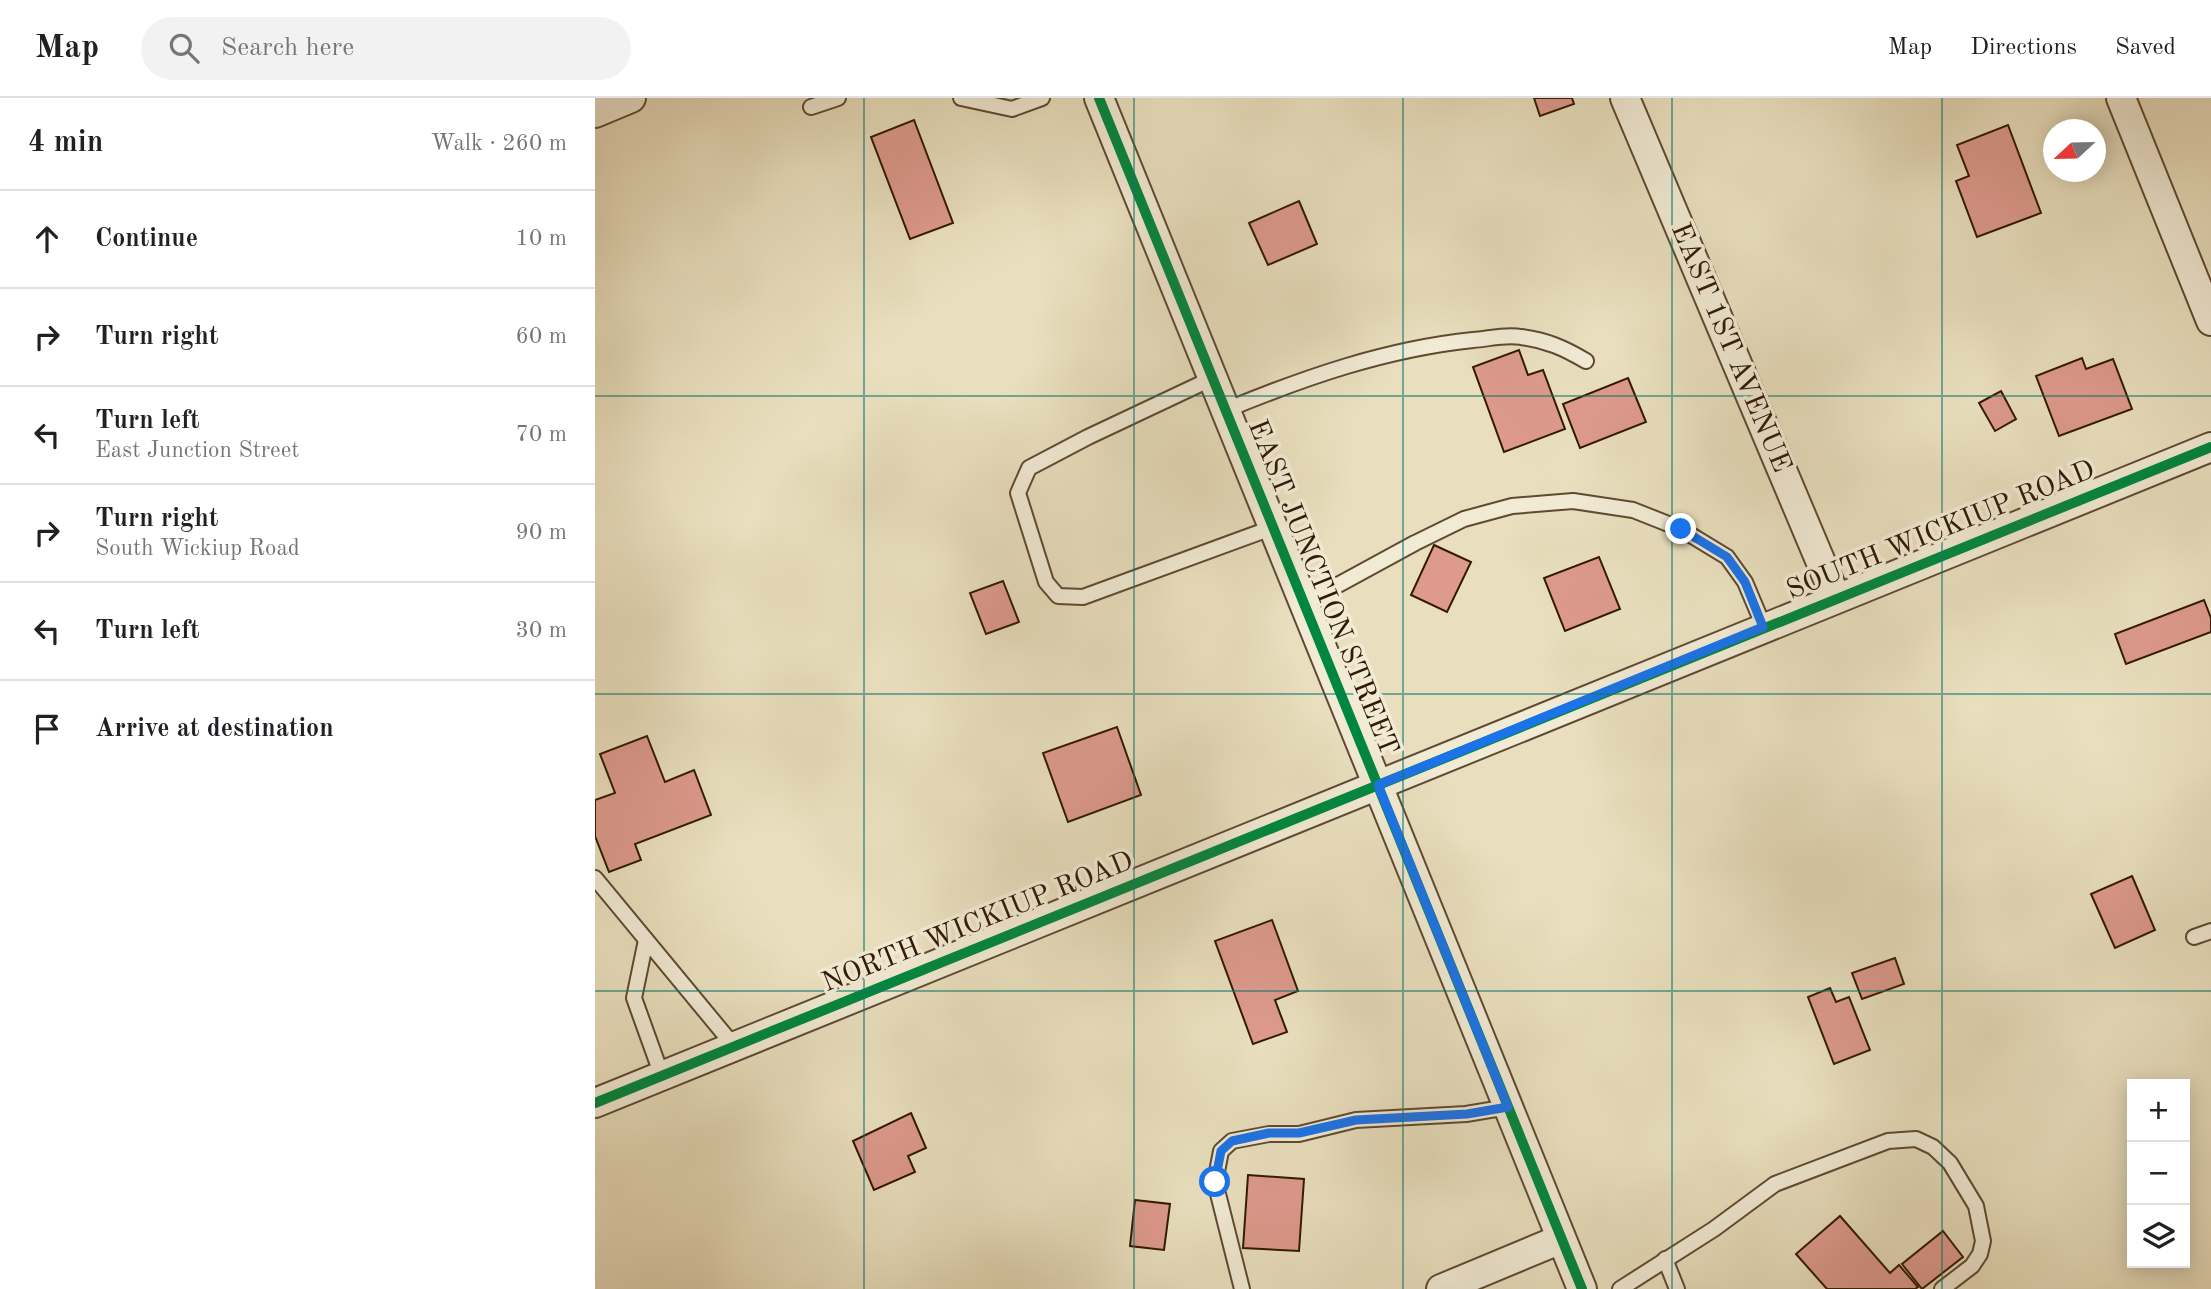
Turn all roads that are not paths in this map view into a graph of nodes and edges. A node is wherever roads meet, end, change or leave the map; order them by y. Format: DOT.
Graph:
graph roads {
  1 [pos="631,98"];
  2 [pos="838,98"];
  3 [pos="961,98"];
  4 [pos="1042,98"];
  5 [pos="1099,98"];
  6 [pos="1625,98"];
  7 [pos="2121,98"];
  8 [pos="811,107"];
  9 [pos="595,113"];
  10 [pos="2211,321"];
  11 [pos="1585,361"];
  12 [pos="1213,378"];
  13 [pos="1226,410"];
  14 [pos="2211,447"];
  15 [pos="1274,527"];
  16 [pos="1836,598"];
  17 [pos="1303,600"];
  18 [pos="1763,627"];
  19 [pos="1378,785"];
  20 [pos="595,878"];
  21 [pos="2211,931"];
  22 [pos="2194,937"];
  23 [pos="646,940"];
  24 [pos="734,1046"];
  25 [pos="662,1076"];
  26 [pos="595,1103"];
  27 [pos="1508,1107"];
  28 [pos="1561,1239"];
  29 [pos="1665,1259"];
  30 [pos="1242,1289"];
  31 [pos="1441,1289"];
  32 [pos="1582,1289"];
  33 [pos="1620,1289"];
  34 [pos="1677,1289"];
  35 [pos="1942,1289"];
  1 -- 9 [label="street"];
  2 -- 8 [label="lane"];
  3 -- 4 [label="lane"];
  5 -- 12 [label="street, EAST JUNCTION STREET"];
  6 -- 16 [label="street, EAST 1ST AVENUE"];
  7 -- 10 [label="street"];
  11 -- 13 [label="lane"];
  12 -- 13 [label="street, EAST JUNCTION STREET"];
  12 -- 15 [label="lane"];
  13 -- 15 [label="street, EAST JUNCTION STREET"];
  14 -- 16 [label="street, SOUTH WICKIUP ROAD"];
  15 -- 17 [label="street, EAST JUNCTION STREET"];
  16 -- 18 [label="street, SOUTH WICKIUP ROAD"];
  17 -- 18 [label="lane"];
  17 -- 19 [label="street, EAST JUNCTION STREET"];
  18 -- 19 [label="street, SOUTH WICKIUP ROAD"];
  19 -- 24 [label="street, NORTH WICKIUP ROAD"];
  19 -- 27 [label="street, EAST JUNCTION STREET"];
  20 -- 23 [label="lane"];
  21 -- 22 [label="lane"];
  23 -- 24 [label="lane"];
  23 -- 25 [label="lane"];
  24 -- 25 [label="street, NORTH WICKIUP ROAD"];
  25 -- 26 [label="street, NORTH WICKIUP ROAD"];
  27 -- 28 [label="street, EAST JUNCTION STREET"];
  27 -- 30 [label="lane"];
  28 -- 31 [label="street"];
  28 -- 32 [label="street, EAST JUNCTION STREET"];
  29 -- 33 [label="lane"];
  29 -- 34 [label="lane"];
  29 -- 35 [label="lane"];
}
